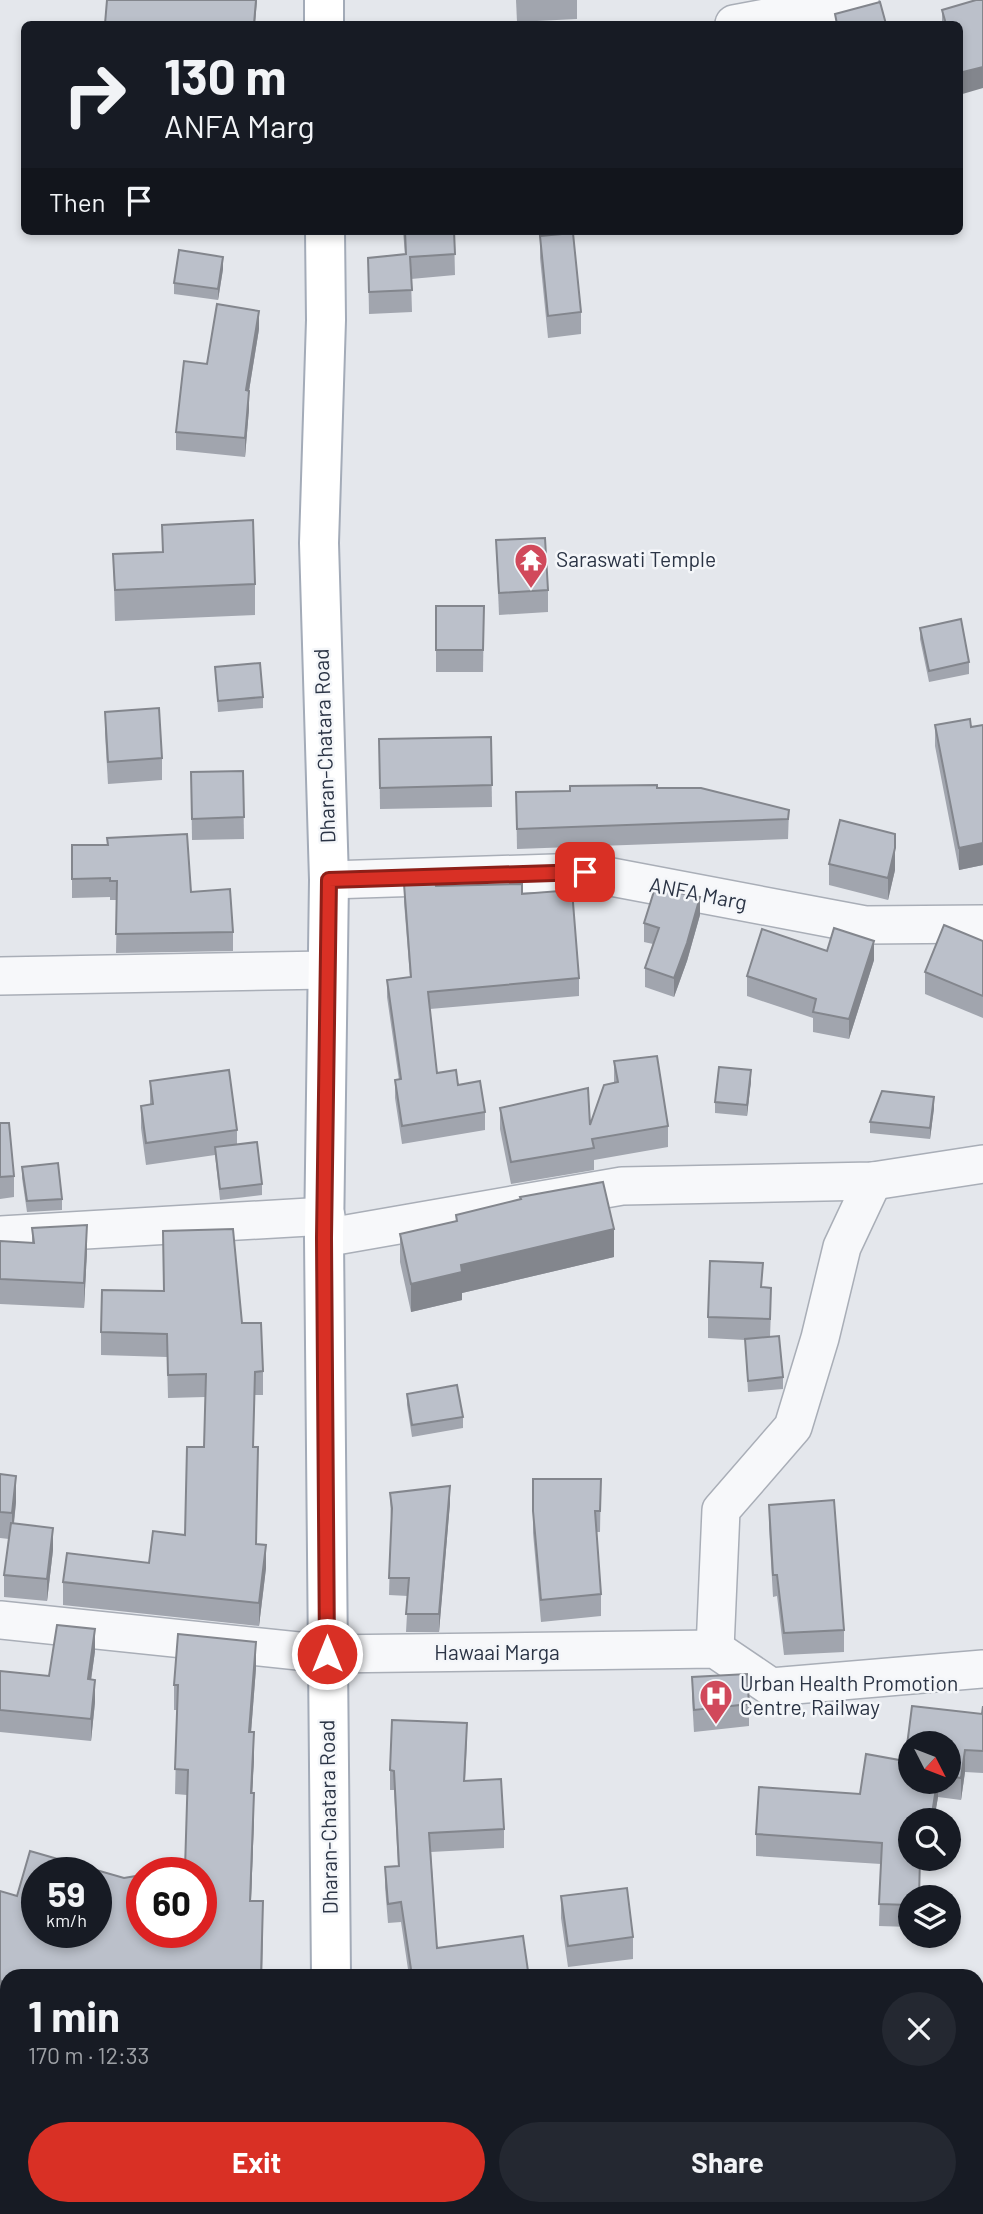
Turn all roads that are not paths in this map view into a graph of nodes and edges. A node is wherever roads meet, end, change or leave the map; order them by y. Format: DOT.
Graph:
graph roads {
  1 [pos="324,0"];
  2 [pos="860,0"];
  3 [pos="324,21"];
  4 [pos="750,21"];
  5 [pos="325,235"];
  6 [pos="329,880"];
  7 [pos="983,924"];
  8 [pos="327,970"];
  9 [pos="0,976"];
  10 [pos="983,1164"];
  11 [pos="873,1181"];
  12 [pos="325,1227"];
  13 [pos="0,1235"];
  14 [pos="0,1620"];
  15 [pos="715,1649"];
  16 [pos="327,1654"];
  17 [pos="983,1669"];
  18 [pos="331,1969"];
  1 -- 3 [label="main road"];
  2 -- 4 [label="street"];
  5 -- 6 [label="main road, Dharan-Chatara Road"];
  6 -- 7 [label="street, ANFA Marg"];
  6 -- 8 [label="main road, Dharan-Chatara Road"];
  8 -- 9 [label="street"];
  8 -- 12 [label="main road, Dharan-Chatara Road"];
  10 -- 11 [label="street"];
  11 -- 12 [label="street"];
  11 -- 15 [label="street"];
  12 -- 13 [label="street"];
  12 -- 16 [label="main road, Dharan-Chatara Road"];
  14 -- 16 [label="street, Hawaai Marga"];
  15 -- 16 [label="street, Hawaai Marga"];
  15 -- 17 [label="street"];
  16 -- 18 [label="main road, Dharan-Chatara Road"];
}
